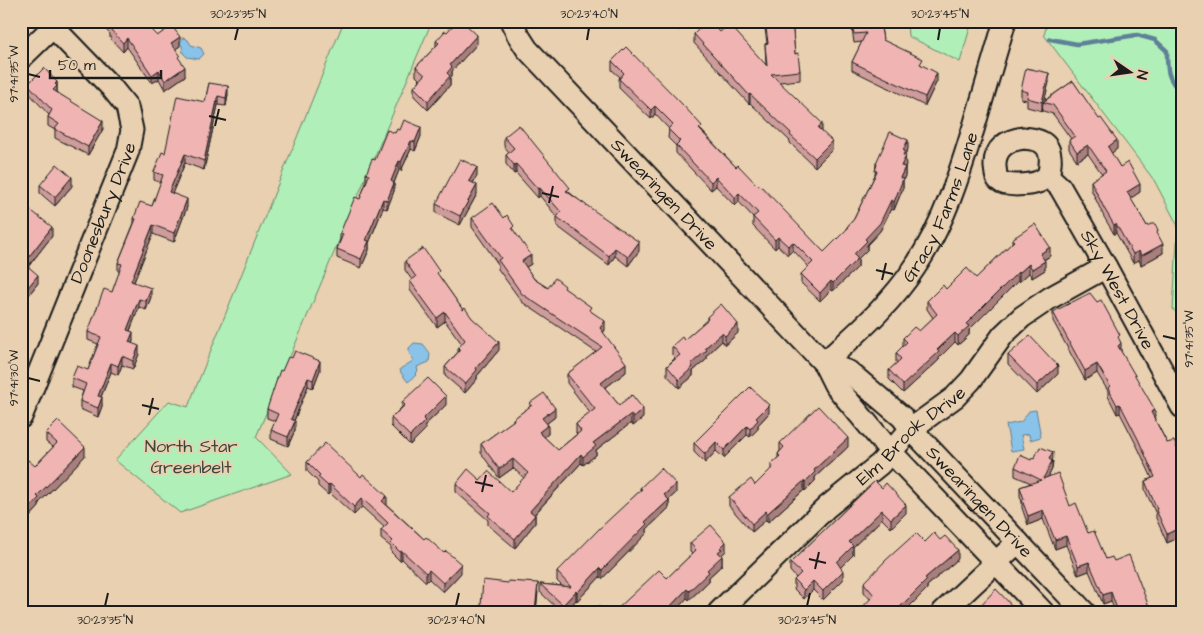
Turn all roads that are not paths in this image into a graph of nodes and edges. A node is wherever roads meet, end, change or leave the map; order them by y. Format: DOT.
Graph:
graph roads {
  1 [pos="511,21"];
  2 [pos="1005,21"];
  3 [pos="56,24"];
  4 [pos="21,58"];
  5 [pos="966,152"];
  6 [pos="995,160"];
  7 [pos="1048,176"];
  8 [pos="1106,267"];
  9 [pos="824,363"];
  10 [pos="1182,407"];
  11 [pos="21,417"];
  12 [pos="911,428"];
  13 [pos="891,452"];
  14 [pos="1018,542"];
  15 [pos="997,563"];
  16 [pos="719,612"];
  17 [pos="943,612"];
  18 [pos="1043,612"];
  19 [pos="1084,612"];
  1 -- 9 [label="street, Swearingen Drive"];
  2 -- 5 [label="street, Gracy Farms Lane"];
  3 -- 4 [label="street"];
  3 -- 11 [label="street, Doonesbury Drive"];
  5 -- 6 [label="street"];
  5 -- 9 [label="street, Gracy Farms Lane"];
  6 -- 7 [label="street"];
  6 -- 7 [label="street"];
  7 -- 8 [label="street, Sky West Drive"];
  8 -- 10 [label="street, Sky West Drive"];
  8 -- 12 [label="street, Elm Brook Drive"];
  9 -- 12 [label="street, Swearingen Drive"];
  9 -- 13 [label="street, Swearingen Drive"];
  12 -- 13 [label="street, Elm Brook Drive"];
  12 -- 14 [label="street, Swearingen Drive"];
  13 -- 15 [label="street, Swearingen Drive"];
  13 -- 16 [label="street, Elm Brook Drive"];
  14 -- 15 [label="street"];
  14 -- 19 [label="street, Swearingen Drive"];
  15 -- 17 [label="street"];
  15 -- 18 [label="street, Swearingen Drive"];
}
